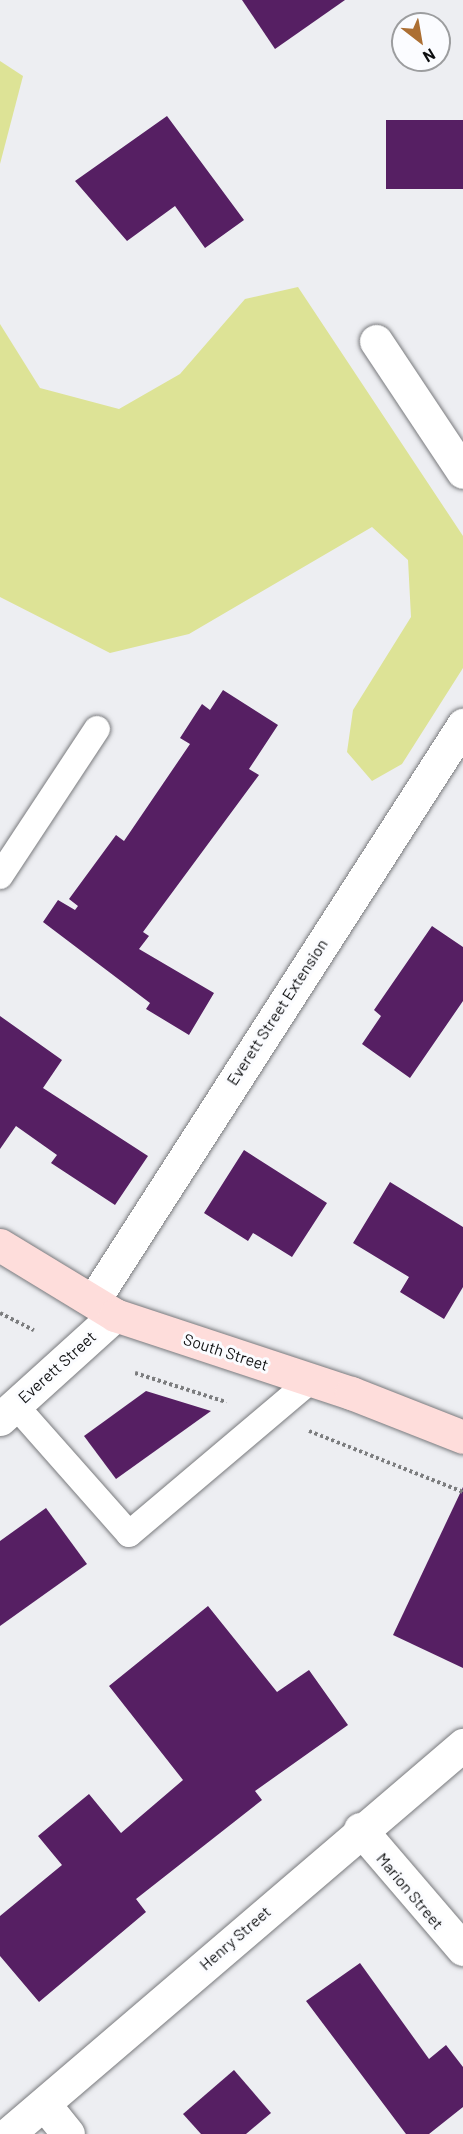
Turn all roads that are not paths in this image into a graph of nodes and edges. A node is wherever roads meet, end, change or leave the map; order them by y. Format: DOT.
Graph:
graph roads {
  1 [pos="376,341"];
  2 [pos="463,472"];
  3 [pos="463,725"];
  4 [pos="96,729"];
  5 [pos="0,876"];
  6 [pos="0,1245"];
  7 [pos="104,1308"];
  8 [pos="311,1380"];
  9 [pos="8,1412"];
  10 [pos="463,1437"];
  11 [pos="463,1745"];
  12 [pos="360,1829"];
  13 [pos="463,1949"];
  14 [pos="44,2104"];
  15 [pos="8,2134"];
  16 [pos="68,2134"];
  1 -- 2 [label="street"];
  3 -- 7 [label="street, Everett Street Extension"];
  4 -- 5 [label="lane"];
  6 -- 7 [label="main road, South Street"];
  7 -- 8 [label="main road, South Street"];
  7 -- 9 [label="street, Everett Street"];
  8 -- 9 [label="lane"];
  8 -- 10 [label="main road, South Street"];
  11 -- 12 [label="street, Henry Street"];
  12 -- 13 [label="street, Marion Street"];
  12 -- 14 [label="street, Henry Street"];
  14 -- 15 [label="street, Henry Street"];
  14 -- 16 [label="street"];
}
